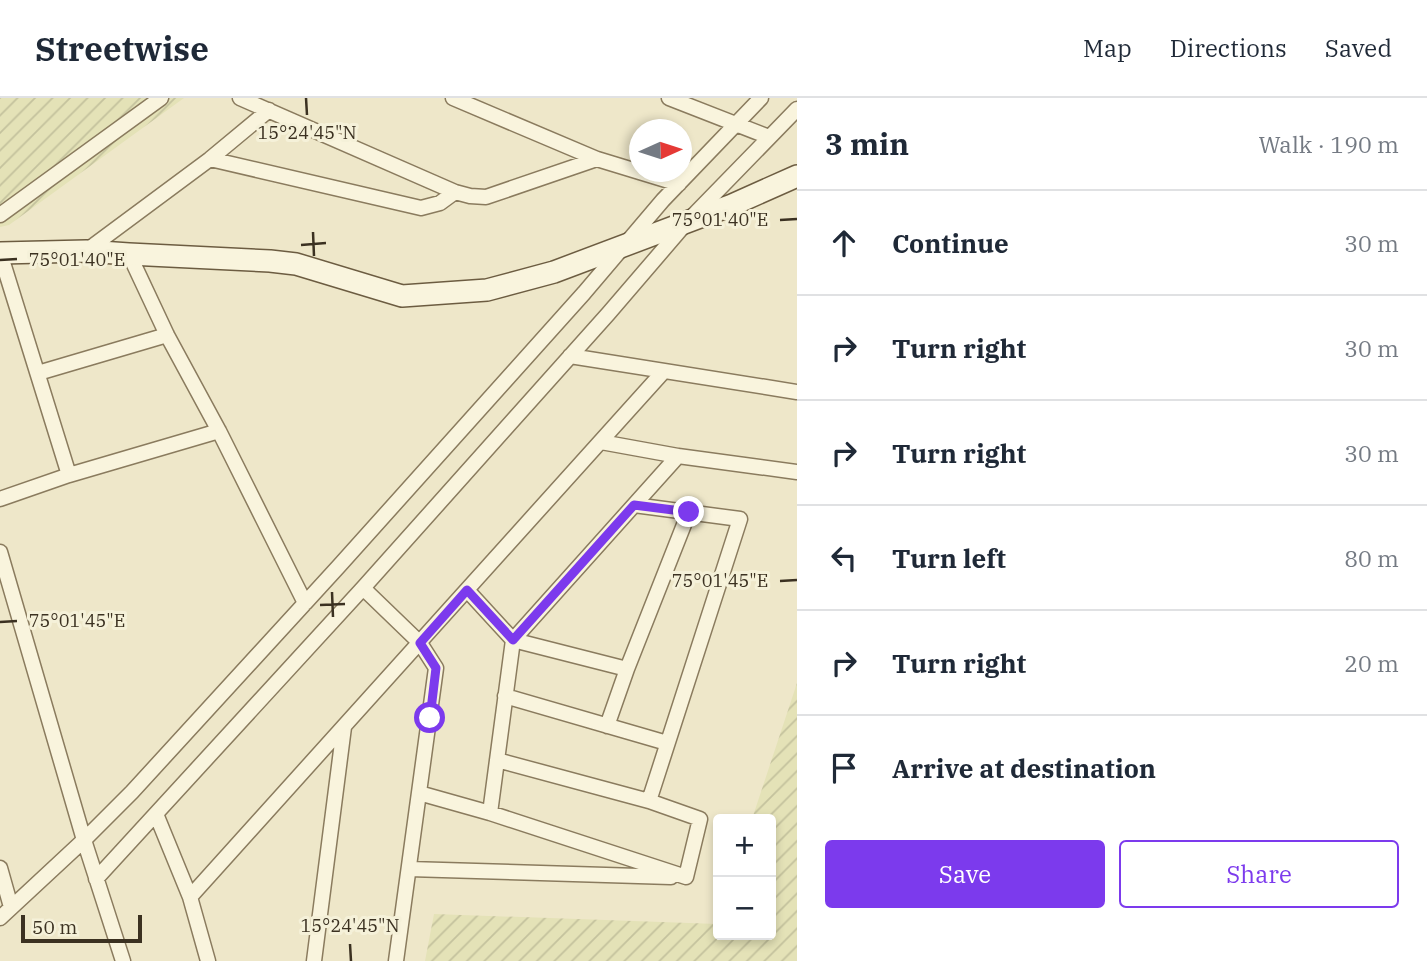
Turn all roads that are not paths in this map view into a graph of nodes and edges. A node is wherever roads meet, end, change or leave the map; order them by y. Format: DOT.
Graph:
graph roads {
  1 [pos="162,98"];
  2 [pos="240,98"];
  3 [pos="453,98"];
  4 [pos="669,98"];
  5 [pos="761,98"];
  6 [pos="797,109"];
  7 [pos="269,110"];
  8 [pos="735,125"];
  9 [pos="769,137"];
  10 [pos="210,159"];
  11 [pos="597,159"];
  12 [pos="797,176"];
  13 [pos="679,184"];
  14 [pos="455,192"];
  15 [pos="0,215"];
  16 [pos="687,222"];
  17 [pos="622,247"];
  18 [pos="86,251"];
  19 [pos="0,253"];
  20 [pos="130,254"];
  21 [pos="167,335"];
  22 [pos="570,356"];
  23 [pos="664,371"];
  24 [pos="38,373"];
  25 [pos="797,392"];
  26 [pos="219,431"];
  27 [pos="601,442"];
  28 [pos="678,456"];
  29 [pos="797,472"];
  30 [pos="69,475"];
  31 [pos="0,499"];
  32 [pos="634,505"];
  33 [pos="689,512"];
  34 [pos="0,552"];
  35 [pos="363,588"];
  36 [pos="467,590"];
  37 [pos="305,603"];
  38 [pos="513,640"];
  39 [pos="420,643"];
  40 [pos="627,669"];
  41 [pos="506,696"];
  42 [pos="607,726"];
  43 [pos="344,727"];
  44 [pos="667,743"];
  45 [pos="497,760"];
  46 [pos="419,793"];
  47 [pos="649,801"];
  48 [pos="490,813"];
  49 [pos="156,814"];
  50 [pos="84,840"];
  51 [pos="0,867"];
  52 [pos="409,869"];
  53 [pos="686,877"];
  54 [pos="96,879"];
  55 [pos="191,897"];
  56 [pos="11,907"];
  57 [pos="0,918"];
  58 [pos="123,961"];
  59 [pos="208,961"];
  60 [pos="314,961"];
  61 [pos="396,961"];
  1 -- 15 [label="street"];
  2 -- 7 [label="street"];
  3 -- 11 [label="street"];
  4 -- 8 [label="street"];
  5 -- 8 [label="street"];
  6 -- 9 [label="street"];
  7 -- 10 [label="street"];
  7 -- 14 [label="street"];
  8 -- 9 [label="street"];
  8 -- 13 [label="street"];
  9 -- 16 [label="street"];
  10 -- 14 [label="street"];
  10 -- 18 [label="street"];
  11 -- 13 [label="street"];
  11 -- 14 [label="street"];
  12 -- 16 [label="street"];
  13 -- 17 [label="street"];
  16 -- 17 [label="street"];
  16 -- 22 [label="street"];
  17 -- 20 [label="street"];
  17 -- 37 [label="street"];
  18 -- 19 [label="street"];
  18 -- 20 [label="street"];
  19 -- 24 [label="street"];
  20 -- 21 [label="street"];
  21 -- 24 [label="street"];
  21 -- 26 [label="street"];
  22 -- 23 [label="street"];
  22 -- 35 [label="street"];
  23 -- 25 [label="street"];
  23 -- 27 [label="street"];
  24 -- 30 [label="street"];
  26 -- 30 [label="street"];
  26 -- 37 [label="street"];
  27 -- 28 [label="street"];
  27 -- 36 [label="street"];
  28 -- 29 [label="street"];
  28 -- 32 [label="street"];
  30 -- 31 [label="street"];
  32 -- 33 [label="street"];
  32 -- 38 [label="street"];
  33 -- 40 [label="street"];
  33 -- 44 [label="street"];
  34 -- 50 [label="street"];
  35 -- 39 [label="street"];
  35 -- 49 [label="street"];
  36 -- 38 [label="street"];
  36 -- 39 [label="street"];
  37 -- 50 [label="street"];
  38 -- 40 [label="street"];
  38 -- 41 [label="street"];
  39 -- 43 [label="street"];
  39 -- 46 [label="street"];
  40 -- 42 [label="street"];
  41 -- 42 [label="street"];
  41 -- 45 [label="street"];
  42 -- 44 [label="street"];
  43 -- 55 [label="street"];
  43 -- 60 [label="street"];
  44 -- 47 [label="street"];
  45 -- 47 [label="street"];
  45 -- 48 [label="street"];
  46 -- 48 [label="street"];
  46 -- 52 [label="street"];
  47 -- 53 [label="street"];
  48 -- 53 [label="street"];
  49 -- 54 [label="street"];
  49 -- 55 [label="street"];
  50 -- 54 [label="street"];
  50 -- 56 [label="street"];
  51 -- 56 [label="street"];
  52 -- 53 [label="street"];
  52 -- 61 [label="street"];
  54 -- 58 [label="street"];
  55 -- 59 [label="street"];
  56 -- 57 [label="street"];
}
